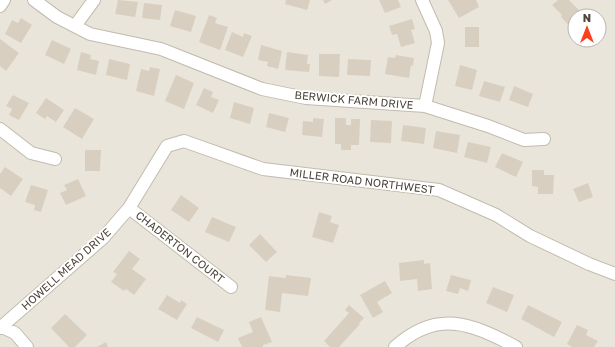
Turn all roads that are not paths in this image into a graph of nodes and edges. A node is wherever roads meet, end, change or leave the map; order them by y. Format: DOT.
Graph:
graph roads {
  1 [pos="4,0"];
  2 [pos="34,0"];
  3 [pos="94,0"];
  4 [pos="422,0"];
  5 [pos="0,6"];
  6 [pos="75,26"];
  7 [pos="425,106"];
  8 [pos="0,129"];
  9 [pos="544,139"];
  10 [pos="167,146"];
  11 [pos="55,159"];
  12 [pos="129,208"];
  13 [pos="615,274"];
  14 [pos="231,287"];
  15 [pos="1,328"];
  16 [pos="27,347"];
  17 [pos="395,347"];
  18 [pos="516,347"];
  1 -- 5 [label="street"];
  2 -- 6 [label="street, BERWICK FARM DRIVE"];
  3 -- 6 [label="street"];
  4 -- 7 [label="street"];
  6 -- 7 [label="street, BERWICK FARM DRIVE"];
  7 -- 9 [label="street, BERWICK FARM DRIVE"];
  8 -- 11 [label="street"];
  10 -- 12 [label="street, HOWELL MEAD DRIVE"];
  10 -- 13 [label="street, MILLER ROAD NORTHWEST"];
  12 -- 14 [label="street, CHADERTON COURT"];
  12 -- 15 [label="street, HOWELL MEAD DRIVE"];
  15 -- 16 [label="street"];
  17 -- 18 [label="street"];
}
